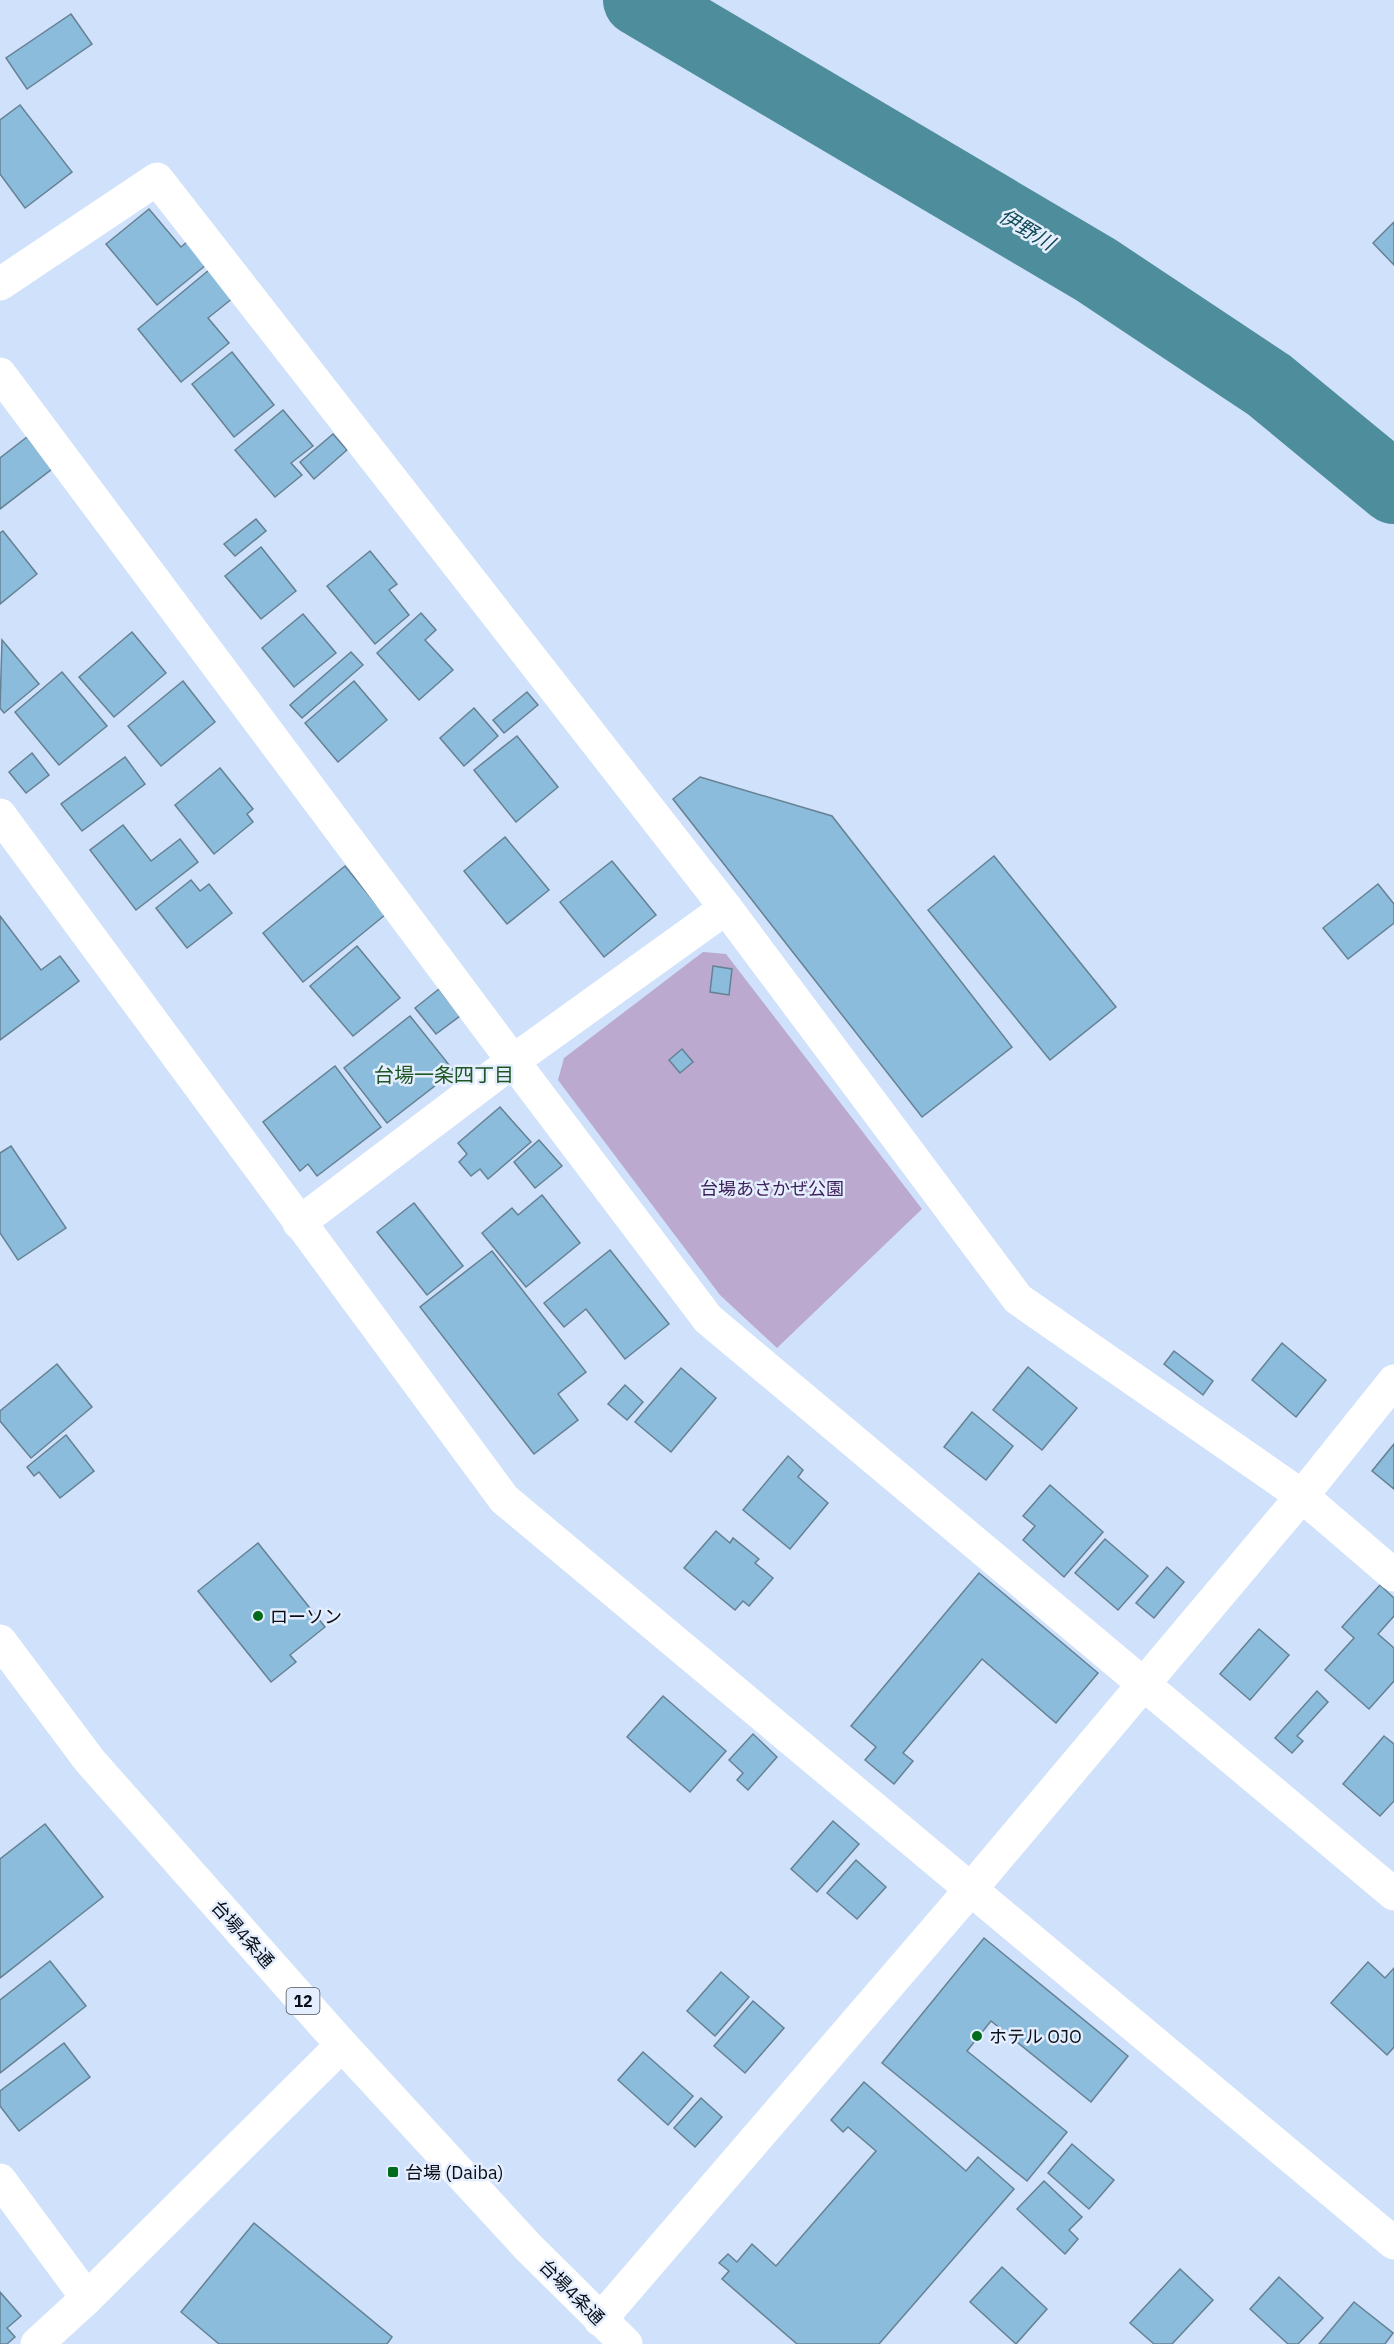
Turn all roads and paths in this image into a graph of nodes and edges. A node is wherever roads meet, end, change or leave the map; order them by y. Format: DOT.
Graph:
graph roads {
  1 [pos="0,284"];
  2 [pos="0,374"];
  3 [pos="0,815"];
  4 [pos="726,908"];
  5 [pos="513,1062"];
  6 [pos="299,1223"];
  7 [pos="1394,1381"];
  8 [pos="1302,1497"];
  9 [pos="1394,1575"];
  10 [pos="0,1641"];
  11 [pos="1141,1684"];
  12 [pos="971,1889"];
  13 [pos="1394,1894"];
  14 [pos="342,2045"];
  15 [pos="0,2180"];
  16 [pos="1394,2243"];
  17 [pos="87,2298"];
  18 [pos="600,2320"];
  19 [pos="37,2344"];
  20 [pos="626,2344"];
  1 -- 4 [label="main road"];
  2 -- 5 [label="main road"];
  3 -- 6 [label="main road"];
  4 -- 5 [label="main road"];
  4 -- 8 [label="main road"];
  5 -- 6 [label="main road"];
  5 -- 11 [label="main road"];
  6 -- 12 [label="main road"];
  7 -- 8 [label="main road"];
  8 -- 9 [label="main road"];
  8 -- 11 [label="main road"];
  10 -- 14 [label="main road, 台場4条通 / 12"];
  11 -- 12 [label="main road"];
  11 -- 13 [label="main road"];
  12 -- 16 [label="main road"];
  12 -- 18 [label="main road"];
  14 -- 17 [label="main road"];
  14 -- 18 [label="main road, 台場4条通 / 12"];
  15 -- 17 [label="main road"];
  17 -- 19 [label="main road"];
  18 -- 20 [label="main road, 台場4条通 / 12"];
}
